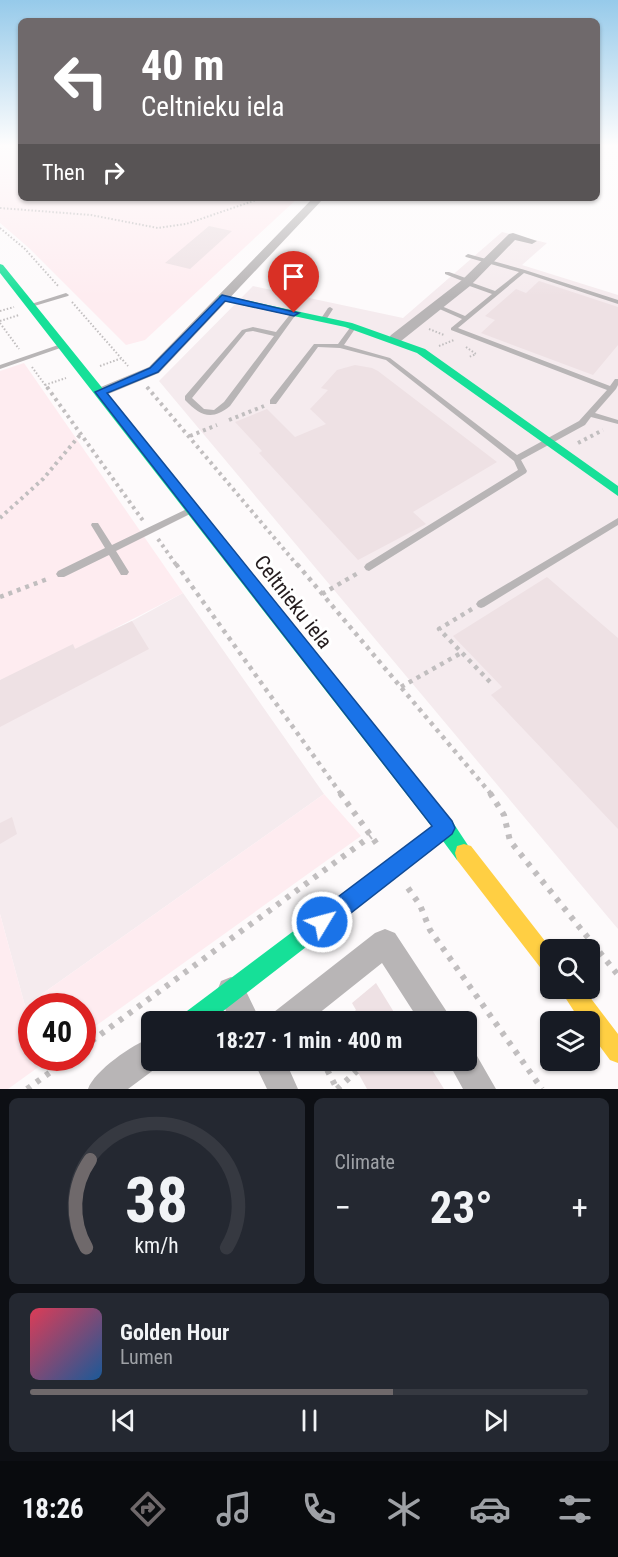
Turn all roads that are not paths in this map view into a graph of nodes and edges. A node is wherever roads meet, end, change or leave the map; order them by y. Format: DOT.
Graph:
graph roads {
  1 [pos="315,201"];
  2 [pos="532,241"];
  3 [pos="468,256"];
  4 [pos="488,261"];
  5 [pos="0,267"];
  6 [pos="523,271"];
  7 [pos="447,273"];
  8 [pos="467,282"];
  9 [pos="496,293"];
  10 [pos="66,295"];
  11 [pos="222,298"];
  12 [pos="618,302"];
  13 [pos="31,305"];
  14 [pos="437,306"];
  15 [pos="294,313"];
  16 [pos="466,318"];
  17 [pos="354,326"];
  18 [pos="279,334"];
  19 [pos="396,338"];
  20 [pos="64,345"];
  21 [pos="340,346"];
  22 [pos="0,367"];
  23 [pos="618,381"];
  24 [pos="612,389"];
  25 [pos="100,392"];
  26 [pos="273,402"];
  27 [pos="590,414"];
  28 [pos="616,422"];
  29 [pos="550,442"];
  30 [pos="517,459"];
  31 [pos="618,492"];
  32 [pos="194,509"];
  33 [pos="614,523"];
  34 [pos="95,525"];
  35 [pos="618,532"];
  36 [pos="111,550"];
  37 [pos="369,567"];
  38 [pos="124,572"];
  39 [pos="61,574"];
  40 [pos="481,604"];
  41 [pos="445,828"];
  42 [pos="540,951"];
  43 [pos="231,991"];
  44 [pos="577,999"];
  45 [pos="205,1011"];
  46 [pos="241,1011"];
  47 [pos="298,1011"];
  48 [pos="430,1011"];
  49 [pos="618,1052"];
  50 [pos="141,1060"];
  51 [pos="274,1071"];
  52 [pos="469,1071"];
  53 [pos="103,1089"];
  54 [pos="283,1089"];
  55 [pos="481,1089"];
  1 -- 11 [label="street"];
  2 -- 4 [label="street"];
  3 -- 4 [label="lane"];
  4 -- 6 [label="lane"];
  4 -- 8 [label="street"];
  5 -- 13 [label="street, Celtnieku iela"];
  6 -- 9 [label="lane"];
  6 -- 12 [label="lane"];
  7 -- 8 [label="lane"];
  8 -- 9 [label="lane"];
  8 -- 14 [label="street"];
  9 -- 16 [label="lane"];
  10 -- 13 [label="lane"];
  11 -- 15 [label="street"];
  11 -- 25 [label="street"];
  13 -- 20 [label="street, Celtnieku iela"];
  14 -- 16 [label="lane"];
  14 -- 19 [label="street"];
  15 -- 17 [label="street"];
  15 -- 18 [label="lane"];
  16 -- 24 [label="lane"];
  17 -- 19 [label="street"];
  17 -- 21 [label="lane"];
  18 -- 18 [label="lane"];
  19 -- 29 [label="street"];
  20 -- 22 [label="lane"];
  20 -- 25 [label="street, Celtnieku iela"];
  21 -- 26 [label="lane"];
  21 -- 30 [label="lane"];
  23 -- 24 [label="lane"];
  24 -- 27 [label="lane"];
  25 -- 32 [label="street, Celtnieku iela"];
  27 -- 28 [label="lane"];
  27 -- 29 [label="lane"];
  29 -- 30 [label="lane"];
  29 -- 31 [label="street"];
  30 -- 37 [label="lane"];
  32 -- 36 [label="lane"];
  32 -- 41 [label="street, Celtnieku iela"];
  33 -- 35 [label="lane"];
  33 -- 40 [label="lane"];
  34 -- 36 [label="lane"];
  36 -- 38 [label="lane"];
  36 -- 39 [label="lane"];
  41 -- 42 [label="street, Celtnieku iela"];
  41 -- 43 [label="street"];
  43 -- 45 [label="street"];
  43 -- 46 [label="street"];
  44 -- 49 [label="street"];
  47 -- 48 [label="street"];
  50 -- 53 [label="street"];
  51 -- 54 [label="street"];
  52 -- 55 [label="street"];
}
